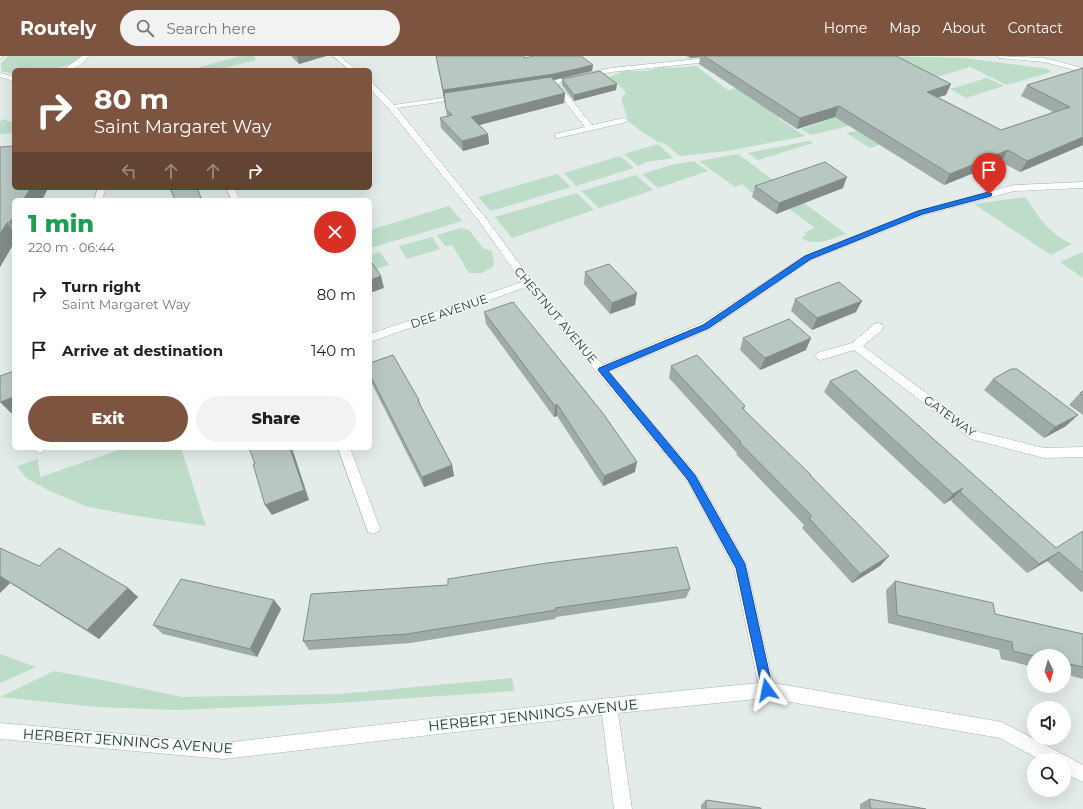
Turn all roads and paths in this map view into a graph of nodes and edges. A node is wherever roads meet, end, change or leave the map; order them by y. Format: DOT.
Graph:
graph roads {
  1 [pos="86,56"];
  2 [pos="336,56"];
  3 [pos="747,56"];
  4 [pos="1000,56"];
  5 [pos="1043,58"];
  6 [pos="70,68"];
  7 [pos="351,68"];
  8 [pos="1083,70"];
  9 [pos="0,75"];
  10 [pos="12,78"];
  11 [pos="554,83"];
  12 [pos="531,86"];
  13 [pos="373,90"];
  14 [pos="469,95"];
  15 [pos="392,107"];
  16 [pos="624,120"];
  17 [pos="590,128"];
  18 [pos="558,136"];
  19 [pos="1083,185"];
  20 [pos="528,283"];
  21 [pos="878,327"];
  22 [pos="372,337"];
  23 [pos="856,346"];
  24 [pos="821,356"];
  25 [pos="602,370"];
  26 [pos="345,450"];
  27 [pos="1083,452"];
  28 [pos="373,528"];
  29 [pos="767,690"];
  30 [pos="608,706"];
  31 [pos="0,731"];
  32 [pos="1044,753"];
  33 [pos="1071,768"];
  34 [pos="1083,774"];
  35 [pos="622,809"];
  1 -- 6 [label="street"];
  2 -- 7 [label="street"];
  3 -- 11 [label="street"];
  4 -- 5 [label="street"];
  5 -- 8 [label="street"];
  9 -- 10 [label="street"];
  11 -- 12 [label="street"];
  11 -- 17 [label="street"];
  13 -- 15 [label="street, CHESTNUT AVENUE"];
  14 -- 15 [label="street"];
  15 -- 20 [label="street, CHESTNUT AVENUE"];
  16 -- 17 [label="street"];
  17 -- 18 [label="street"];
  19 -- 25 [label="street"];
  20 -- 22 [label="street, DEE AVENUE"];
  20 -- 25 [label="street, CHESTNUT AVENUE"];
  21 -- 23 [label="street"];
  23 -- 24 [label="street"];
  23 -- 27 [label="street, GATEWAY"];
  25 -- 29 [label="street, CHESTNUT AVENUE"];
  26 -- 28 [label="street"];
  29 -- 30 [label="street, HERBERT JENNINGS AVENUE"];
  29 -- 32 [label="street, HERBERT JENNINGS AVENUE"];
  30 -- 31 [label="street, HERBERT JENNINGS AVENUE"];
  30 -- 35 [label="street"];
  33 -- 34 [label="street"];
}
